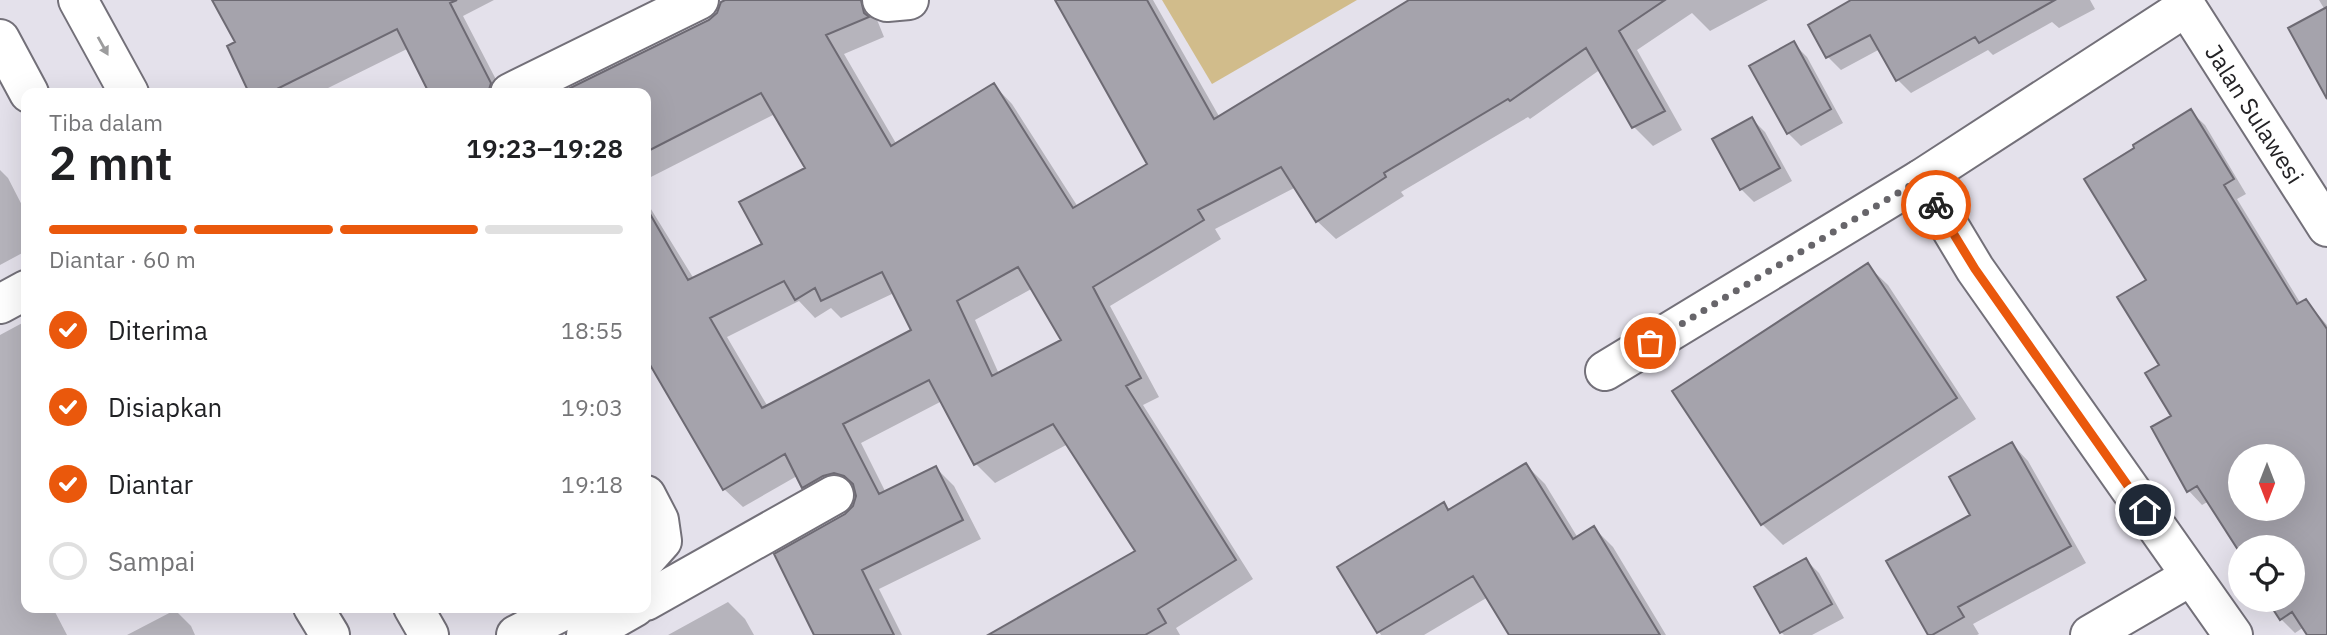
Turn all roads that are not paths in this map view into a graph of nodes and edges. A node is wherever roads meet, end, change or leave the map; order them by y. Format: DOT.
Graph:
graph roads {
  1 [pos="78,0"];
  2 [pos="699,0"];
  3 [pos="882,0"];
  4 [pos="909,0"];
  5 [pos="2184,3"];
  6 [pos="0,39"];
  7 [pos="26,88"];
  8 [pos="126,88"];
  9 [pos="520,88"];
  10 [pos="1921,179"];
  11 [pos="2327,227"];
  12 [pos="21,293"];
  13 [pos="0,304"];
  14 [pos="1605,371"];
  15 [pos="834,495"];
  16 [pos="651,505"];
  17 [pos="651,553"];
  18 [pos="2191,576"];
  19 [pos="651,598"];
  20 [pos="317,613"];
  21 [pos="416,613"];
  22 [pos="559,613"];
  23 [pos="624,613"];
  24 [pos="330,635"];
  25 [pos="429,635"];
  26 [pos="516,635"];
  27 [pos="586,635"];
  28 [pos="2090,635"];
  29 [pos="2233,635"];
  1 -- 8 [label="street, one-way"];
  2 -- 9 [label="street"];
  3 -- 4 [label="street"];
  5 -- 10 [label="street"];
  5 -- 11 [label="street, Jalan Sulawesi"];
  6 -- 7 [label="street"];
  10 -- 14 [label="street"];
  10 -- 18 [label="street"];
  12 -- 13 [label="street"];
  15 -- 19 [label="street"];
  16 -- 17 [label="street"];
  18 -- 28 [label="street"];
  18 -- 29 [label="street"];
  20 -- 24 [label="street"];
  21 -- 25 [label="street"];
  22 -- 26 [label="street"];
  23 -- 27 [label="street"];
}
